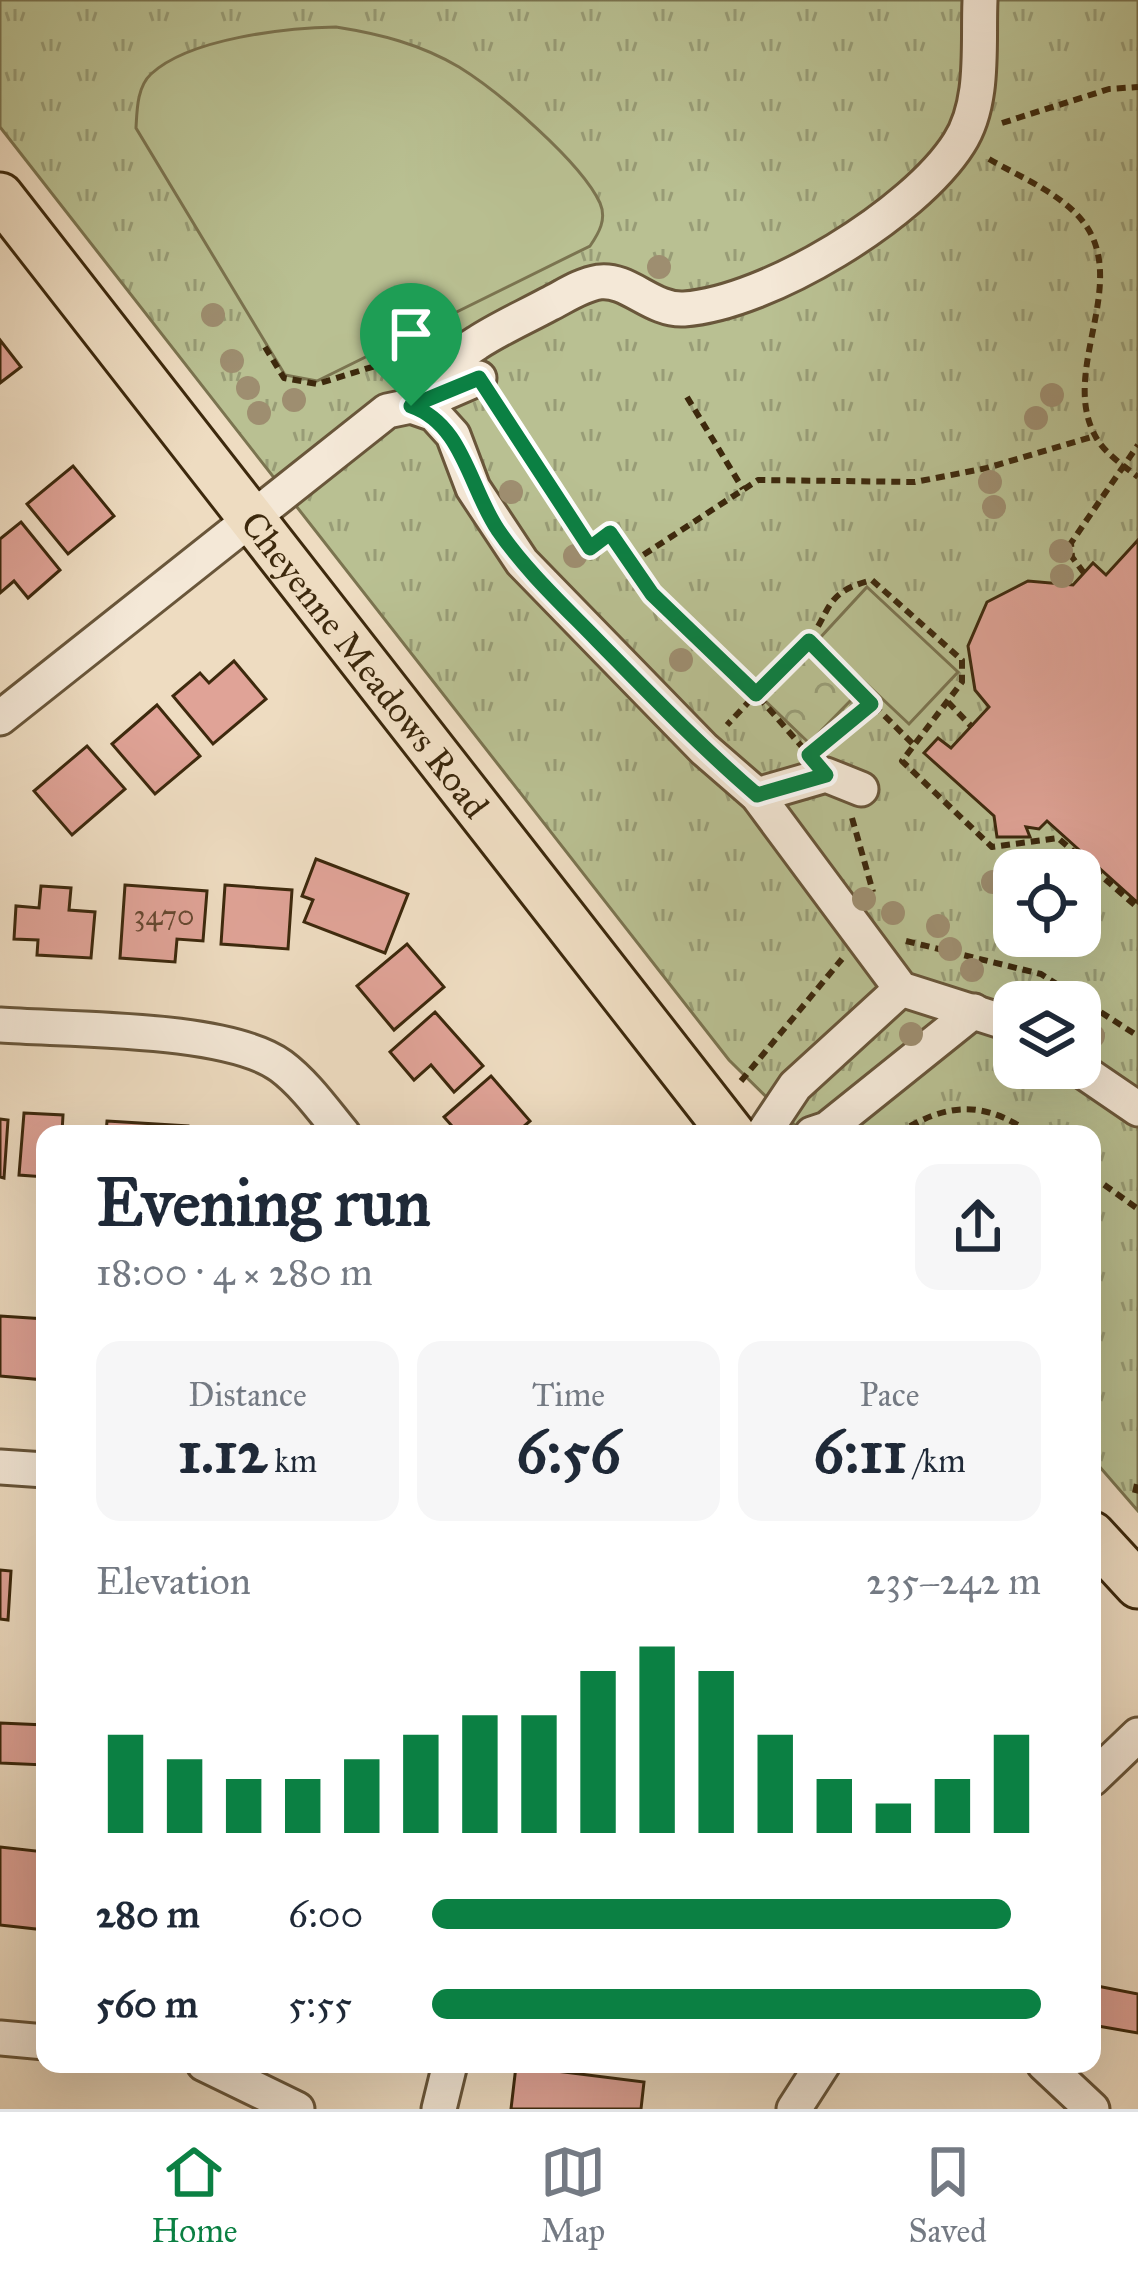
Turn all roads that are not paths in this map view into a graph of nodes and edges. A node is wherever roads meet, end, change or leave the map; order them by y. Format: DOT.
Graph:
graph roads {
  1 [pos="980,0"];
  2 [pos="0,196"];
  3 [pos="411,406"];
  4 [pos="253,520"];
  5 [pos="0,718"];
  6 [pos="861,789"];
  7 [pos="757,795"];
  8 [pos="901,988"];
  9 [pos="974,1011"];
  10 [pos="993,1018"];
  11 [pos="0,1025"];
  12 [pos="1101,1084"];
  13 [pos="1138,1109"];
  14 [pos="335,1125"];
  15 [pos="725,1125"];
  16 [pos="769,1125"];
  17 [pos="831,1125"];
  18 [pos="0,1467"];
  19 [pos="36,1469"];
  20 [pos="1101,1545"];
  21 [pos="1138,1586"];
  22 [pos="1138,1735"];
  23 [pos="1101,1770"];
  24 [pos="0,2038"];
  25 [pos="36,2041"];
  26 [pos="223,2073"];
  27 [pos="448,2073"];
  28 [pos="817,2073"];
  29 [pos="1054,2073"];
  30 [pos="297,2109"];
  31 [pos="439,2109"];
  32 [pos="794,2109"];
  33 [pos="1092,2109"];
  1 -- 3 [label="street"];
  2 -- 4 [label="main road, Cheyenne Meadows Road"];
  3 -- 4 [label="street"];
  3 -- 7 [label="street"];
  4 -- 5 [label="street"];
  4 -- 15 [label="main road, Cheyenne Meadows Road"];
  6 -- 7 [label="street"];
  7 -- 8 [label="street"];
  8 -- 9 [label="street"];
  8 -- 16 [label="street"];
  9 -- 10 [label="street"];
  9 -- 17 [label="street"];
  11 -- 14 [label="street"];
  12 -- 13 [label="street"];
  18 -- 19 [label="street"];
  20 -- 21 [label="main road"];
  22 -- 23 [label="street"];
  24 -- 25 [label="street"];
  26 -- 30 [label="street"];
  27 -- 31 [label="street"];
  28 -- 32 [label="street"];
  29 -- 33 [label="street"];
}
